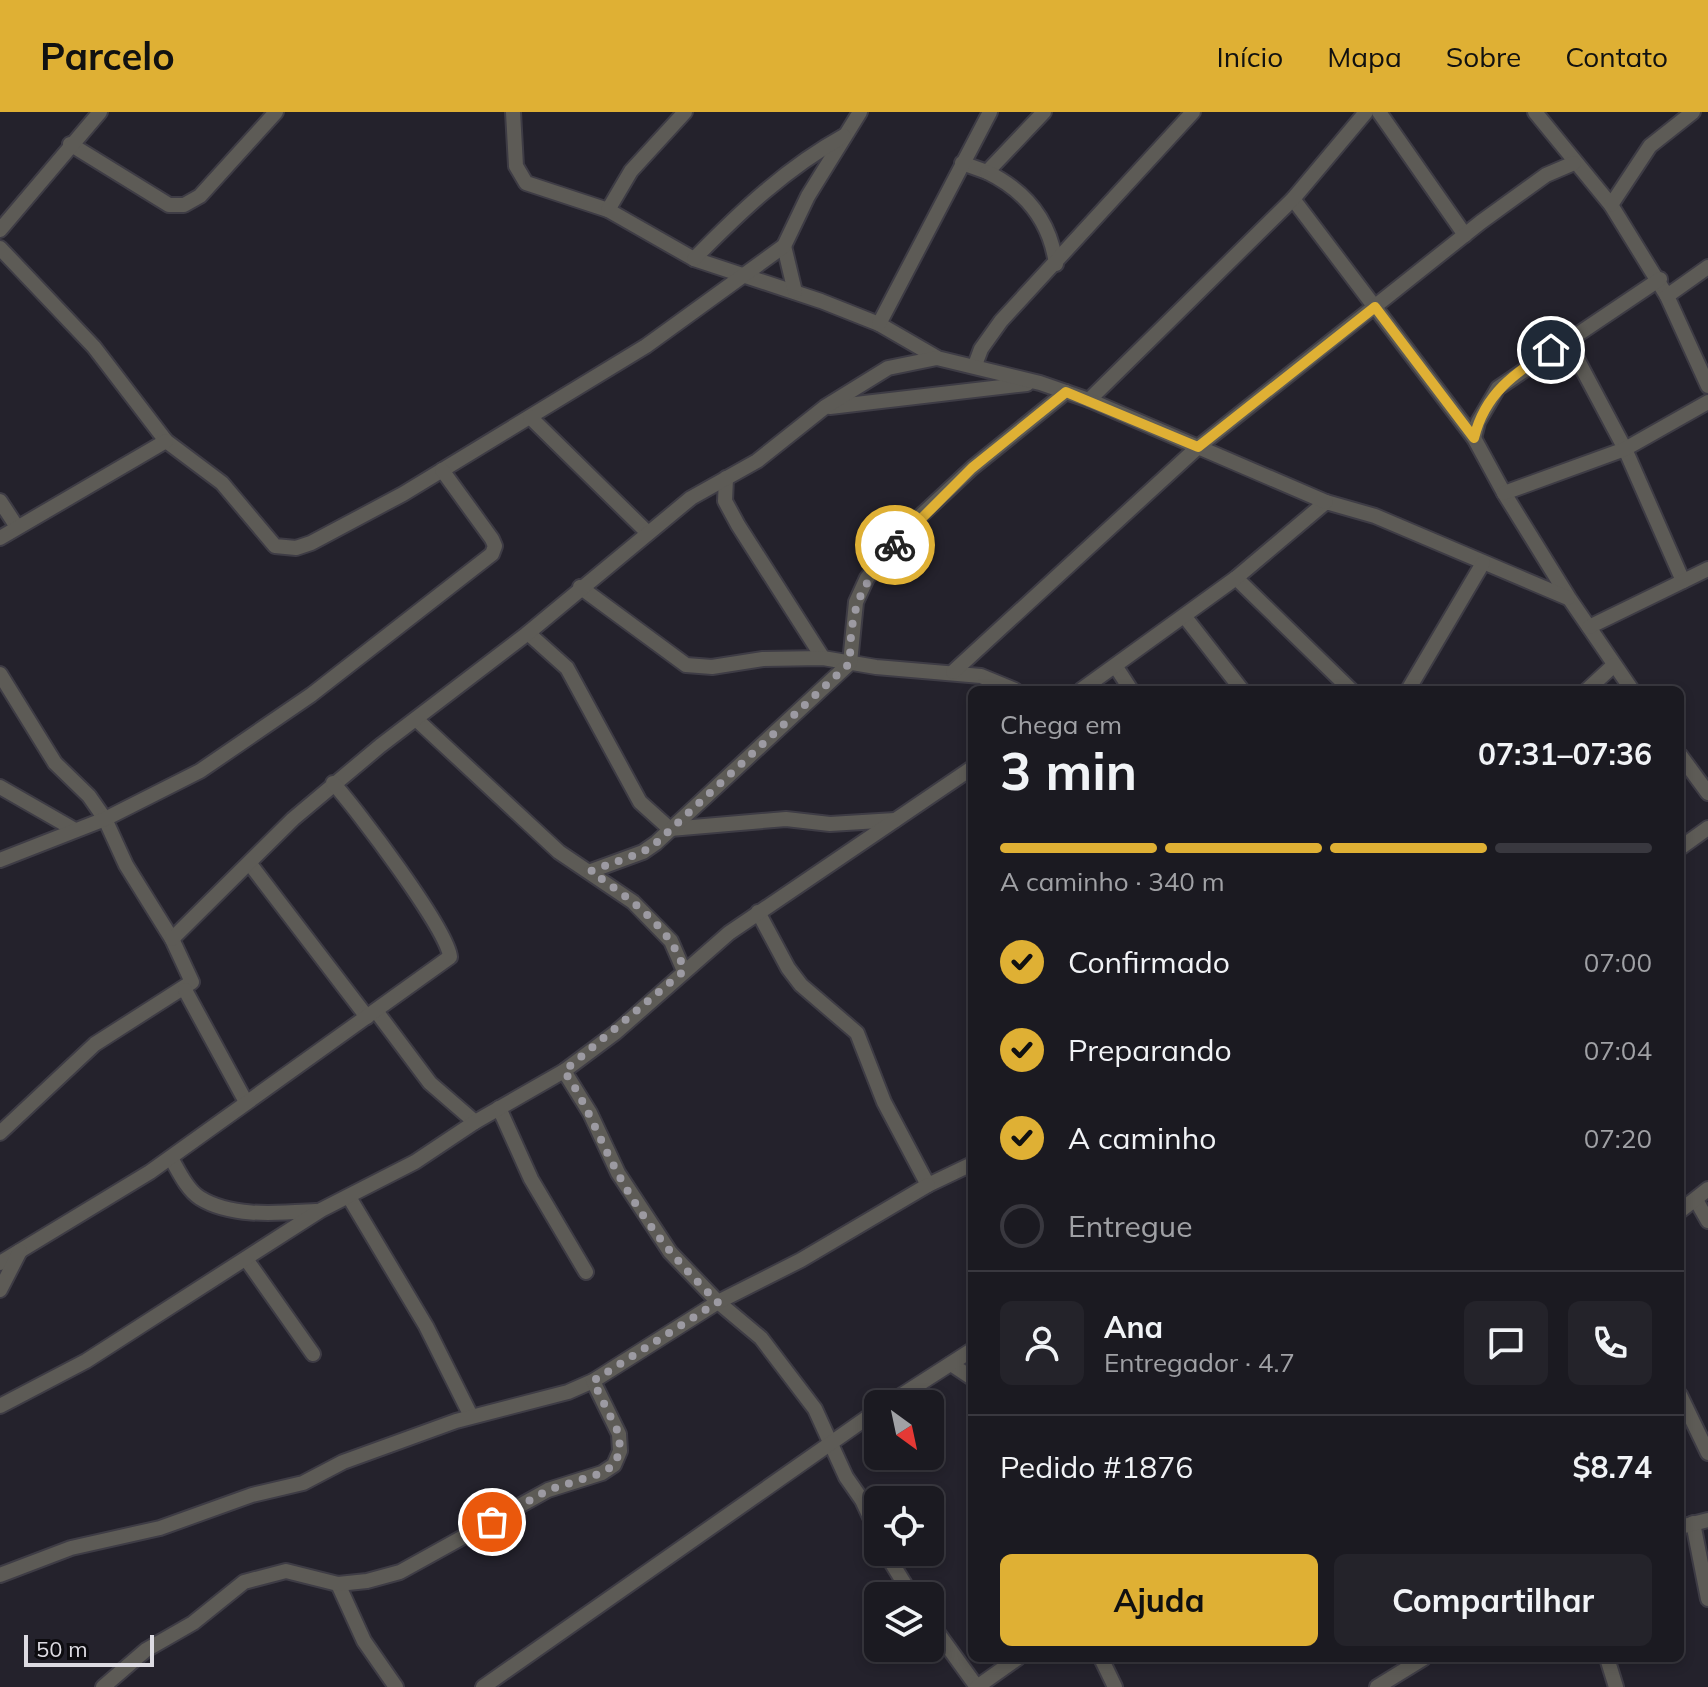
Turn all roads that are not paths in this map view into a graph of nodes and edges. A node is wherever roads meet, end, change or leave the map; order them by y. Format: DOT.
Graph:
graph roads {
  1 [pos="276,112"];
  2 [pos="513,112"];
  3 [pos="685,112"];
  4 [pos="860,112"];
  5 [pos="990,112"];
  6 [pos="1044,112"];
  7 [pos="1193,112"];
  8 [pos="1379,112"];
  9 [pos="1535,112"];
  10 [pos="1693,112"];
  11 [pos="91,114"];
  12 [pos="1360,114"];
  13 [pos="845,135"];
  14 [pos="70,144"];
  15 [pos="962,163"];
  16 [pos="1574,163"];
  17 [pos="987,172"];
  18 [pos="1293,199"];
  19 [pos="1611,205"];
  20 [pos="608,210"];
  21 [pos="0,230"];
  22 [pos="1465,235"];
  23 [pos="784,246"];
  24 [pos="0,248"];
  25 [pos="694,259"];
  26 [pos="1056,264"];
  27 [pos="1708,267"];
  28 [pos="739,276"];
  29 [pos="1660,279"];
  30 [pos="795,292"];
  31 [pos="1667,296"];
  32 [pos="1375,307"];
  33 [pos="879,324"];
  34 [pos="1567,340"];
  35 [pos="937,358"];
  36 [pos="975,365"];
  37 [pos="1040,383"];
  38 [pos="1708,386"];
  39 [pos="1066,392"];
  40 [pos="1089,400"];
  41 [pos="1708,402"];
  42 [pos="825,407"];
  43 [pos="530,417"];
  44 [pos="1474,438"];
  45 [pos="166,441"];
  46 [pos="1198,447"];
  47 [pos="1625,449"];
  48 [pos="442,470"];
  49 [pos="726,478"];
  50 [pos="1504,493"];
  51 [pos="0,501"];
  52 [pos="1326,502"];
  53 [pos="17,527"];
  54 [pos="648,533"];
  55 [pos="0,538"];
  56 [pos="1483,563"];
  57 [pos="1708,569"];
  58 [pos="1236,578"];
  59 [pos="1683,581"];
  60 [pos="580,587"];
  61 [pos="1569,598"];
  62 [pos="1185,617"];
  63 [pos="1589,627"];
  64 [pos="528,633"];
  65 [pos="823,658"];
  66 [pos="850,663"];
  67 [pos="1614,665"];
  68 [pos="1116,667"];
  69 [pos="953,672"];
  70 [pos="0,674"];
  71 [pos="1005,686"];
  72 [pos="1087,686"];
  73 [pos="1128,686"];
  74 [pos="1239,686"];
  75 [pos="1347,686"];
  76 [pos="1410,686"];
  77 [pos="1591,686"];
  78 [pos="1629,686"];
  79 [pos="416,719"];
  80 [pos="1684,760"];
  81 [pos="968,771"];
  82 [pos="333,783"];
  83 [pos="0,787"];
  84 [pos="1708,793"];
  85 [pos="105,819"];
  86 [pos="901,819"];
  87 [pos="1708,828"];
  88 [pos="670,829"];
  89 [pos="75,830"];
  90 [pos="1684,845"];
  91 [pos="0,860"];
  92 [pos="250,864"];
  93 [pos="591,871"];
  94 [pos="758,912"];
  95 [pos="172,939"];
  96 [pos="684,971"];
  97 [pos="185,990"];
  98 [pos="371,1014"];
  99 [pos="564,1071"];
  100 [pos="246,1102"];
  101 [pos="499,1108"];
  102 [pos="475,1122"];
  103 [pos="0,1133"];
  104 [pos="171,1158"];
  105 [pos="968,1166"];
  106 [pos="928,1185"];
  107 [pos="1708,1189"];
  108 [pos="349,1197"];
  109 [pos="1696,1200"];
  110 [pos="1684,1208"];
  111 [pos="321,1210"];
  112 [pos="1708,1221"];
  113 [pos="20,1250"];
  114 [pos="246,1259"];
  115 [pos="0,1263"];
  116 [pos="586,1272"];
  117 [pos="0,1290"];
  118 [pos="718,1302"];
  119 [pos="968,1353"];
  120 [pos="313,1354"];
  121 [pos="951,1364"];
  122 [pos="968,1375"];
  123 [pos="593,1381"];
  124 [pos="910,1390"];
  125 [pos="1684,1403"];
  126 [pos="0,1406"];
  127 [pos="471,1416"];
  128 [pos="864,1419"];
  129 [pos="831,1440"];
  130 [pos="1708,1453"];
  131 [pos="864,1504"];
  132 [pos="1694,1523"];
  133 [pos="0,1575"];
  134 [pos="338,1584"];
  135 [pos="1708,1599"];
  136 [pos="944,1641"];
  137 [pos="1012,1662"];
  138 [pos="1103,1662"];
  139 [pos="1420,1662"];
  140 [pos="1608,1662"];
  141 [pos="1401,1680"];
  142 [pos="103,1687"];
  143 [pos="396,1687"];
  144 [pos="483,1687"];
  145 [pos="977,1687"];
  146 [pos="1115,1687"];
  147 [pos="1377,1687"];
  148 [pos="1616,1687"];
  1 -- 14 [label="street"];
  2 -- 20 [label="street"];
  3 -- 20 [label="street"];
  4 -- 13 [label="street"];
  5 -- 15 [label="street"];
  6 -- 17 [label="street"];
  7 -- 26 [label="street"];
  8 -- 22 [label="street"];
  9 -- 16 [label="street"];
  10 -- 19 [label="street"];
  11 -- 14 [label="street"];
  12 -- 18 [label="street"];
  13 -- 23 [label="street"];
  13 -- 25 [label="street"];
  14 -- 21 [label="street"];
  15 -- 17 [label="street"];
  15 -- 33 [label="street"];
  16 -- 19 [label="street"];
  16 -- 22 [label="street"];
  17 -- 26 [label="street"];
  18 -- 32 [label="street"];
  18 -- 40 [label="street"];
  19 -- 29 [label="street"];
  20 -- 25 [label="street"];
  22 -- 32 [label="street"];
  23 -- 28 [label="street"];
  23 -- 30 [label="street"];
  24 -- 45 [label="street"];
  25 -- 28 [label="street"];
  26 -- 36 [label="street"];
  27 -- 31 [label="street"];
  28 -- 30 [label="street"];
  28 -- 43 [label="street"];
  29 -- 31 [label="street"];
  29 -- 34 [label="street"];
  30 -- 33 [label="street"];
  31 -- 38 [label="street"];
  32 -- 44 [label="street"];
  32 -- 46 [label="street"];
  33 -- 35 [label="street"];
  34 -- 44 [label="street"];
  34 -- 47 [label="street"];
  35 -- 36 [label="street"];
  35 -- 42 [label="street"];
  36 -- 37 [label="street"];
  37 -- 39 [label="street"];
  37 -- 42 [label="street"];
  39 -- 40 [label="street"];
  39 -- 66 [label="street"];
  40 -- 46 [label="street"];
  41 -- 47 [label="street"];
  42 -- 49 [label="street"];
  43 -- 48 [label="street"];
  43 -- 54 [label="street"];
  44 -- 50 [label="street"];
  45 -- 48 [label="street"];
  45 -- 53 [label="street"];
  46 -- 52 [label="street"];
  46 -- 69 [label="street"];
  47 -- 50 [label="street"];
  47 -- 59 [label="street"];
  48 -- 85 [label="street"];
  49 -- 54 [label="street"];
  49 -- 65 [label="street"];
  50 -- 61 [label="street"];
  51 -- 53 [label="street"];
  52 -- 56 [label="street"];
  52 -- 58 [label="street"];
  53 -- 55 [label="street"];
  54 -- 60 [label="street"];
  56 -- 61 [label="street"];
  56 -- 76 [label="street"];
  57 -- 59 [label="street"];
  58 -- 62 [label="street"];
  58 -- 75 [label="street"];
  59 -- 63 [label="street"];
  60 -- 64 [label="street"];
  60 -- 65 [label="street"];
  61 -- 63 [label="street"];
  62 -- 68 [label="street"];
  62 -- 74 [label="street"];
  63 -- 67 [label="street"];
  64 -- 79 [label="street"];
  64 -- 88 [label="street"];
  65 -- 66 [label="street"];
  66 -- 69 [label="street"];
  66 -- 88 [label="street"];
  67 -- 77 [label="street"];
  67 -- 78 [label="street"];
  68 -- 72 [label="street"];
  68 -- 73 [label="street"];
  69 -- 71 [label="street"];
  70 -- 85 [label="street"];
  79 -- 82 [label="street"];
  79 -- 93 [label="street"];
  80 -- 84 [label="street"];
  81 -- 86 [label="street"];
  82 -- 92 [label="street"];
  82 -- 98 [label="street"];
  83 -- 89 [label="street"];
  85 -- 89 [label="street"];
  85 -- 95 [label="street"];
  86 -- 88 [label="street"];
  86 -- 94 [label="street"];
  87 -- 90 [label="street"];
  88 -- 93 [label="street"];
  89 -- 91 [label="street"];
  92 -- 95 [label="street"];
  92 -- 98 [label="street"];
  93 -- 96 [label="street"];
  94 -- 96 [label="street"];
  94 -- 106 [label="street"];
  95 -- 97 [label="street"];
  96 -- 99 [label="street"];
  97 -- 100 [label="street"];
  97 -- 103 [label="street"];
  98 -- 100 [label="street"];
  98 -- 102 [label="street"];
  99 -- 101 [label="street"];
  99 -- 118 [label="street"];
  100 -- 104 [label="street"];
  101 -- 102 [label="street"];
  101 -- 116 [label="street"];
  102 -- 108 [label="street"];
  104 -- 111 [label="street"];
  104 -- 113 [label="street"];
  105 -- 106 [label="street"];
  106 -- 118 [label="street"];
  107 -- 109 [label="street"];
  108 -- 111 [label="street"];
  108 -- 127 [label="street"];
  109 -- 110 [label="street"];
  109 -- 112 [label="street"];
  111 -- 114 [label="street"];
  113 -- 115 [label="street"];
  113 -- 117 [label="street"];
  114 -- 120 [label="street"];
  114 -- 126 [label="street"];
  118 -- 123 [label="street"];
  118 -- 129 [label="street"];
  119 -- 121 [label="street"];
  121 -- 122 [label="street"];
  121 -- 124 [label="street"];
  123 -- 127 [label="street"];
  123 -- 134 [label="street"];
  125 -- 130 [label="street"];
  127 -- 133 [label="street"];
  128 -- 129 [label="street"];
  129 -- 131 [label="street"];
  129 -- 144 [label="street"];
  132 -- 135 [label="street"];
  134 -- 142 [label="street"];
  134 -- 143 [label="street"];
  136 -- 145 [label="street"];
  137 -- 145 [label="street"];
  138 -- 146 [label="street"];
  139 -- 141 [label="street"];
  140 -- 148 [label="street"];
  141 -- 147 [label="street"];
}
